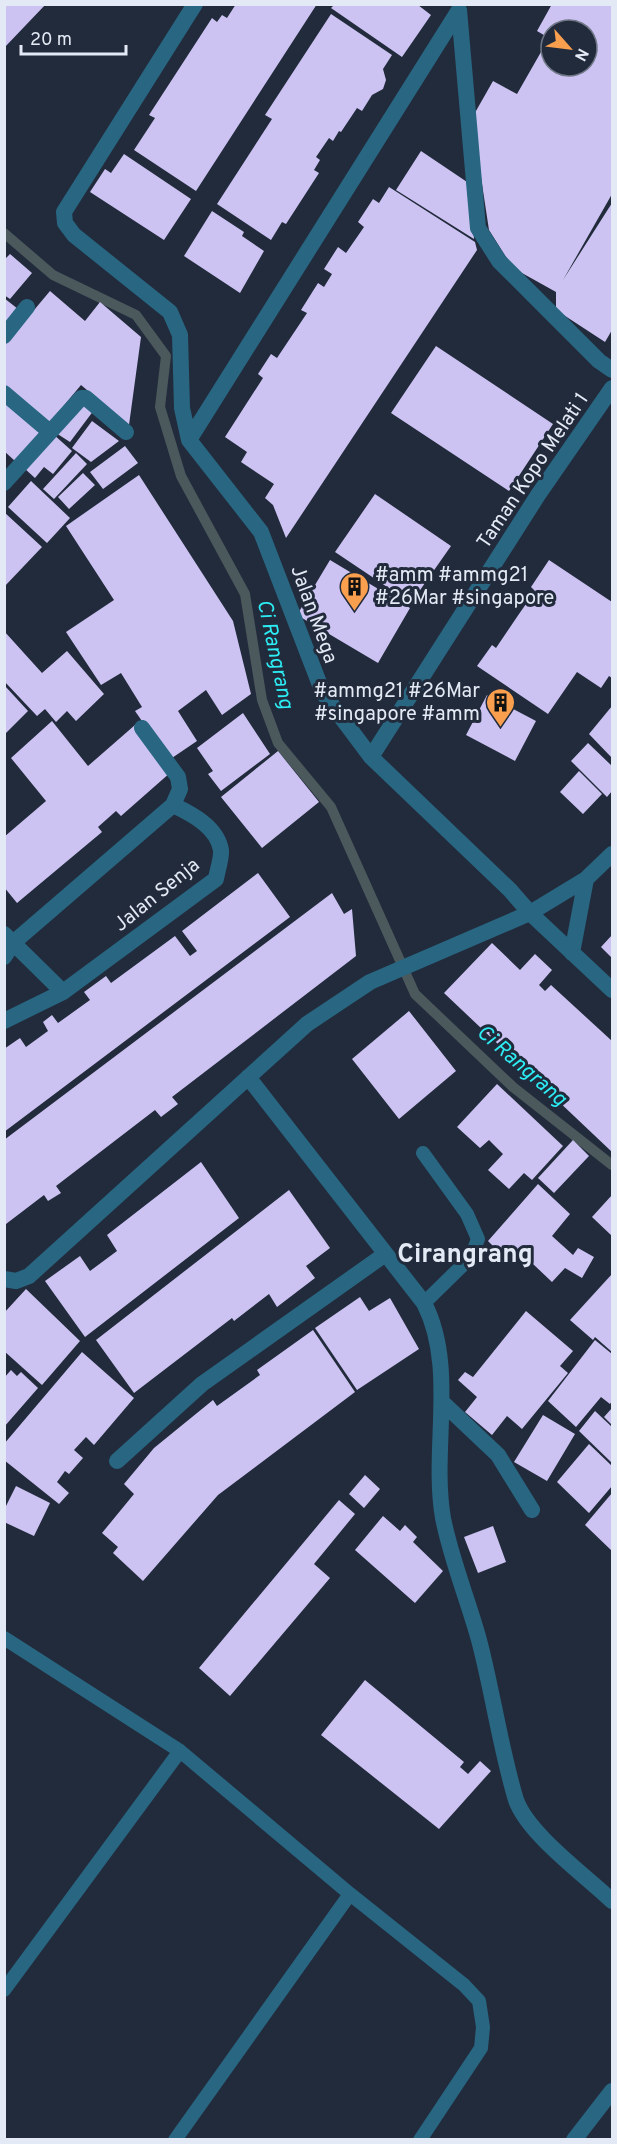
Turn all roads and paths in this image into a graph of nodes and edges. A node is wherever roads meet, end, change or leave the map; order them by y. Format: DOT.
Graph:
graph roads {
  1 [pos="195,4"];
  2 [pos="27,307"];
  3 [pos="4,336"];
  4 [pos="612,370"];
  5 [pos="612,388"];
  6 [pos="4,393"];
  7 [pos="50,432"];
  8 [pos="126,432"];
  9 [pos="189,440"];
  10 [pos="4,483"];
  11 [pos="142,728"];
  12 [pos="371,757"];
  13 [pos="173,805"];
  14 [pos="612,854"];
  15 [pos="586,879"];
  16 [pos="530,913"];
  17 [pos="9,938"];
  18 [pos="572,953"];
  19 [pos="4,957"];
  20 [pos="612,990"];
  21 [pos="63,992"];
  22 [pos="4,1021"];
  23 [pos="248,1077"];
  24 [pos="423,1153"];
  25 [pos="384,1255"];
  26 [pos="4,1278"];
  27 [pos="424,1303"];
  28 [pos="442,1402"];
  29 [pos="117,1461"];
  30 [pos="532,1510"];
  31 [pos="4,1638"];
  32 [pos="180,1751"];
  33 [pos="350,1894"];
  34 [pos="612,1901"];
  35 [pos="4,1990"];
  36 [pos="612,2091"];
  37 [pos="175,2139"];
  38 [pos="420,2139"];
  39 [pos="574,2139"];
  1 -- 9 [label="street, Jalan Mega"];
  2 -- 3 [label="street"];
  4 -- 9 [label="street"];
  5 -- 12 [label="street, Taman Kopo Melati 1"];
  6 -- 7 [label="street"];
  7 -- 8 [label="street"];
  7 -- 10 [label="street"];
  9 -- 12 [label="street, Jalan Mega"];
  11 -- 13 [label="street"];
  12 -- 16 [label="street, Jalan Mega"];
  13 -- 17 [label="street"];
  13 -- 21 [label="street, Jalan Senja"];
  14 -- 15 [label="street"];
  15 -- 16 [label="street"];
  15 -- 18 [label="street"];
  16 -- 18 [label="street, Jalan Mega"];
  16 -- 23 [label="street"];
  17 -- 19 [label="street"];
  17 -- 21 [label="street"];
  18 -- 20 [label="street, Jalan Mega"];
  21 -- 22 [label="street, Jalan Senja"];
  23 -- 25 [label="street"];
  23 -- 26 [label="street"];
  24 -- 27 [label="lane"];
  25 -- 27 [label="street"];
  25 -- 29 [label="street"];
  27 -- 28 [label="street"];
  28 -- 30 [label="street"];
  28 -- 34 [label="street"];
  31 -- 32 [label="lane"];
  32 -- 33 [label="lane"];
  32 -- 35 [label="lane"];
  33 -- 37 [label="lane"];
  33 -- 38 [label="lane"];
  36 -- 39 [label="street"];
}
